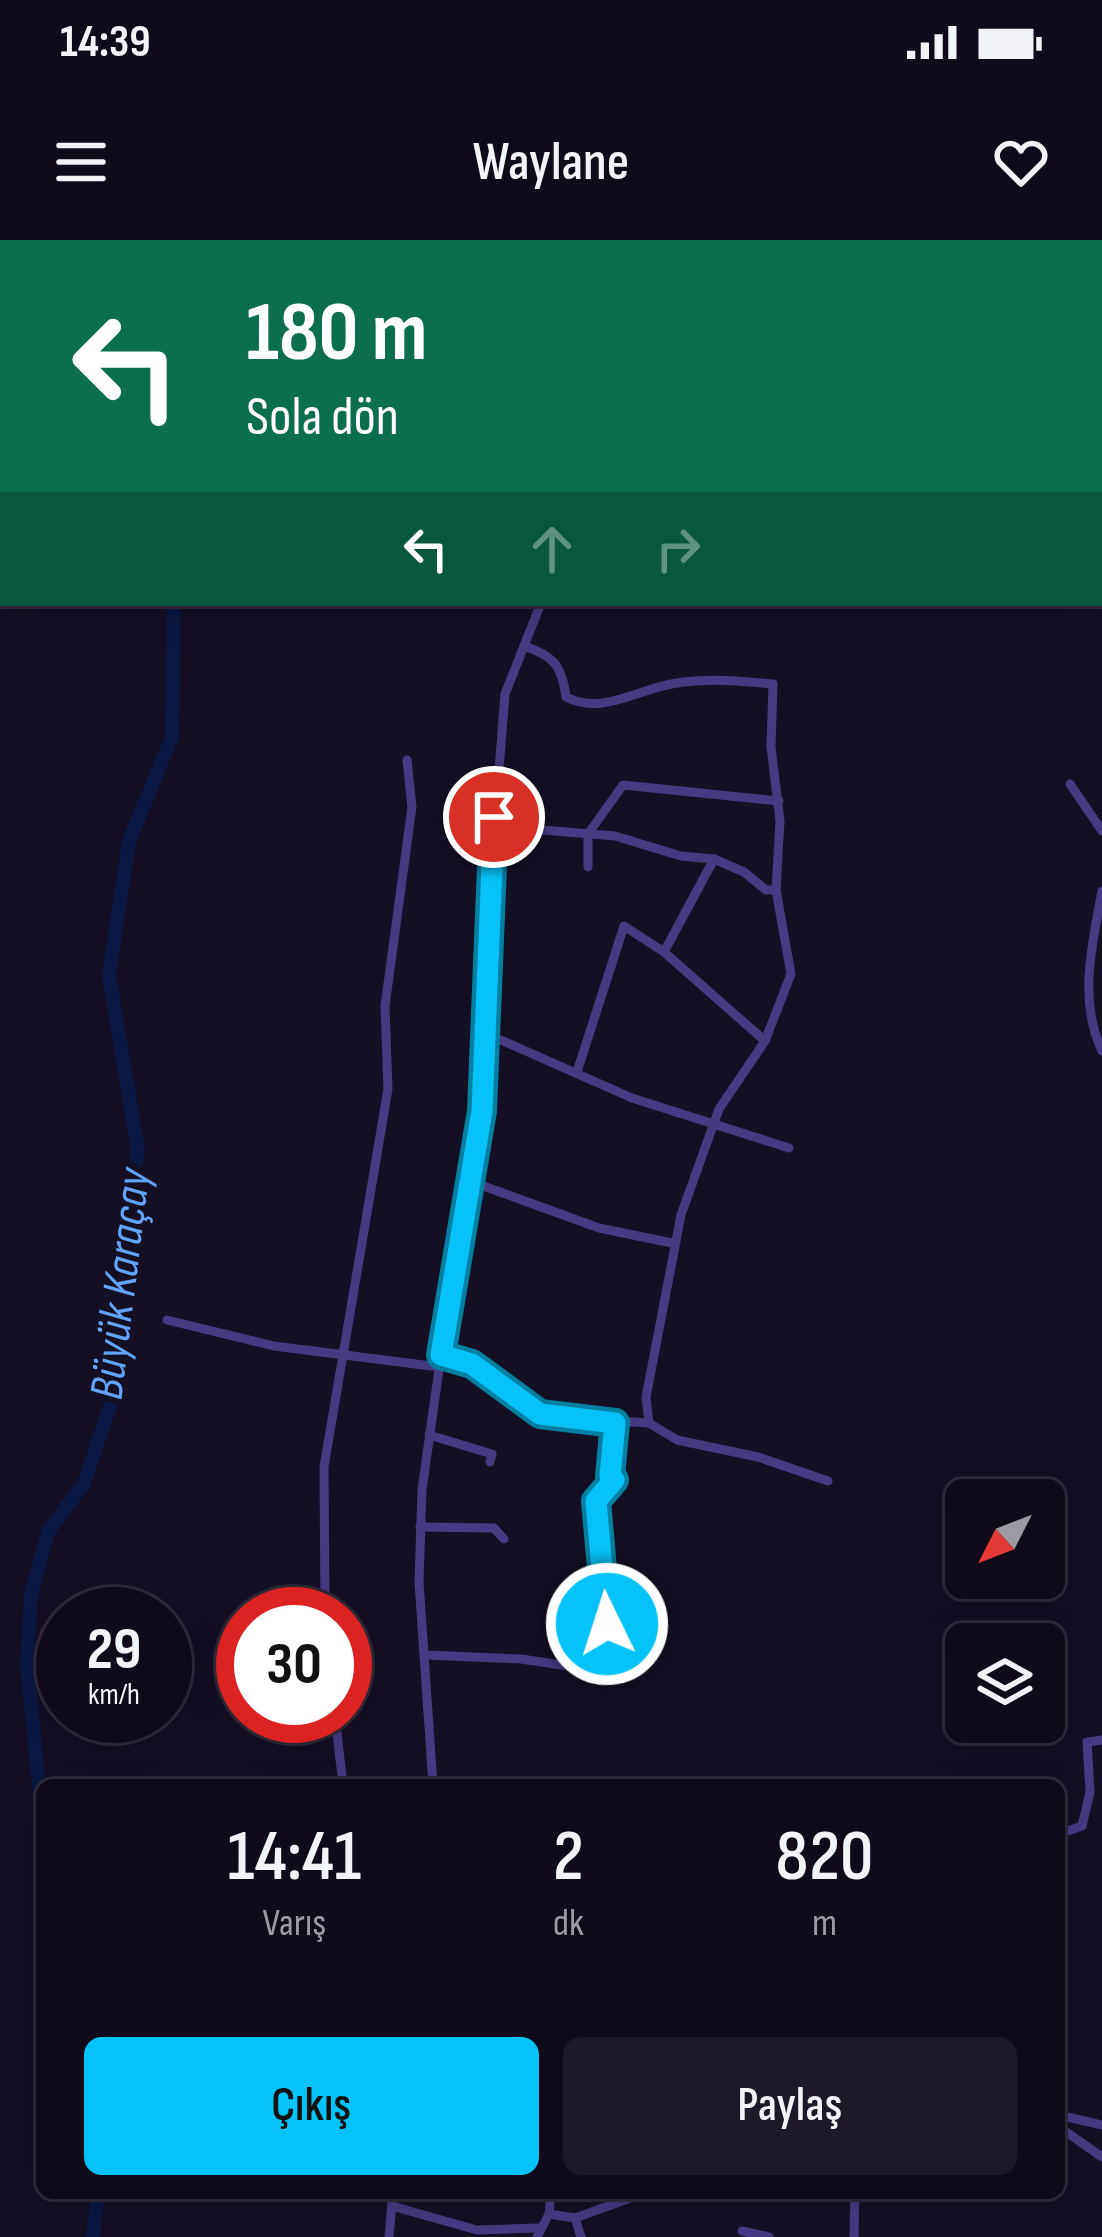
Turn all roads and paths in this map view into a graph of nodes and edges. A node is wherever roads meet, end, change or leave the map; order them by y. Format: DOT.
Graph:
graph roads {
  1 [pos="540,606"];
  2 [pos="524,646"];
  3 [pos="407,760"];
  4 [pos="1070,784"];
  5 [pos="779,801"];
  6 [pos="494,826"];
  7 [pos="1102,831"];
  8 [pos="588,834"];
  9 [pos="714,859"];
  10 [pos="588,867"];
  11 [pos="776,890"];
  12 [pos="1102,891"];
  13 [pos="664,952"];
  14 [pos="485,1033"];
  15 [pos="765,1041"];
  16 [pos="1102,1052"];
  17 [pos="577,1072"];
  18 [pos="718,1123"];
  19 [pos="789,1148"];
  20 [pos="467,1180"];
  21 [pos="672,1244"];
  22 [pos="167,1320"];
  23 [pos="342,1357"];
  24 [pos="440,1361"];
  25 [pos="615,1423"];
  26 [pos="649,1424"];
  27 [pos="429,1435"];
  28 [pos="490,1462"];
  29 [pos="828,1481"];
  30 [pos="420,1527"];
  31 [pos="504,1540"];
  32 [pos="325,1587"];
  33 [pos="426,1655"];
  34 [pos="1102,1740"];
  35 [pos="338,1743"];
  36 [pos="342,1779"];
  37 [pos="433,1779"];
  38 [pos="1065,1832"];
  39 [pos="1065,2116"];
  40 [pos="1102,2125"];
  41 [pos="1065,2131"];
  42 [pos="1102,2157"];
  43 [pos="393,2199"];
  44 [pos="550,2199"];
  45 [pos="627,2199"];
  46 [pos="855,2199"];
  47 [pos="392,2206"];
  48 [pos="549,2214"];
  49 [pos="574,2218"];
  50 [pos="742,2231"];
  51 [pos="537,2233"];
  52 [pos="389,2237"];
  53 [pos="581,2237"];
  54 [pos="769,2237"];
  55 [pos="854,2237"];
  1 -- 2 [label="street"];
  2 -- 5 [label="street"];
  2 -- 6 [label="street"];
  3 -- 23 [label="street"];
  4 -- 7 [label="street"];
  5 -- 8 [label="street"];
  5 -- 11 [label="street"];
  6 -- 8 [label="street"];
  6 -- 14 [label="street"];
  8 -- 9 [label="street"];
  8 -- 10 [label="street"];
  9 -- 11 [label="street"];
  9 -- 13 [label="street"];
  11 -- 15 [label="street"];
  12 -- 16 [label="street"];
  13 -- 15 [label="street"];
  13 -- 17 [label="street"];
  14 -- 17 [label="street"];
  14 -- 20 [label="street"];
  15 -- 18 [label="street"];
  17 -- 18 [label="street"];
  18 -- 19 [label="street"];
  18 -- 21 [label="street"];
  20 -- 21 [label="street"];
  20 -- 24 [label="street"];
  21 -- 26 [label="street"];
  22 -- 23 [label="street"];
  23 -- 24 [label="street"];
  23 -- 32 [label="street"];
  24 -- 25 [label="street"];
  24 -- 27 [label="street"];
  25 -- 26 [label="street"];
  25 -- 33 [label="street"];
  26 -- 29 [label="street"];
  27 -- 28 [label="street"];
  27 -- 30 [label="street"];
  30 -- 31 [label="street"];
  30 -- 33 [label="street"];
  33 -- 37 [label="street"];
  34 -- 38 [label="street"];
  35 -- 36 [label="street"];
  39 -- 40 [label="street"];
  41 -- 42 [label="street"];
  43 -- 47 [label="street"];
  44 -- 48 [label="street"];
  45 -- 49 [label="street"];
  46 -- 55 [label="street"];
  47 -- 51 [label="street"];
  47 -- 52 [label="street"];
  48 -- 49 [label="street"];
  48 -- 51 [label="street"];
  49 -- 53 [label="street"];
  50 -- 54 [label="street"];
}
